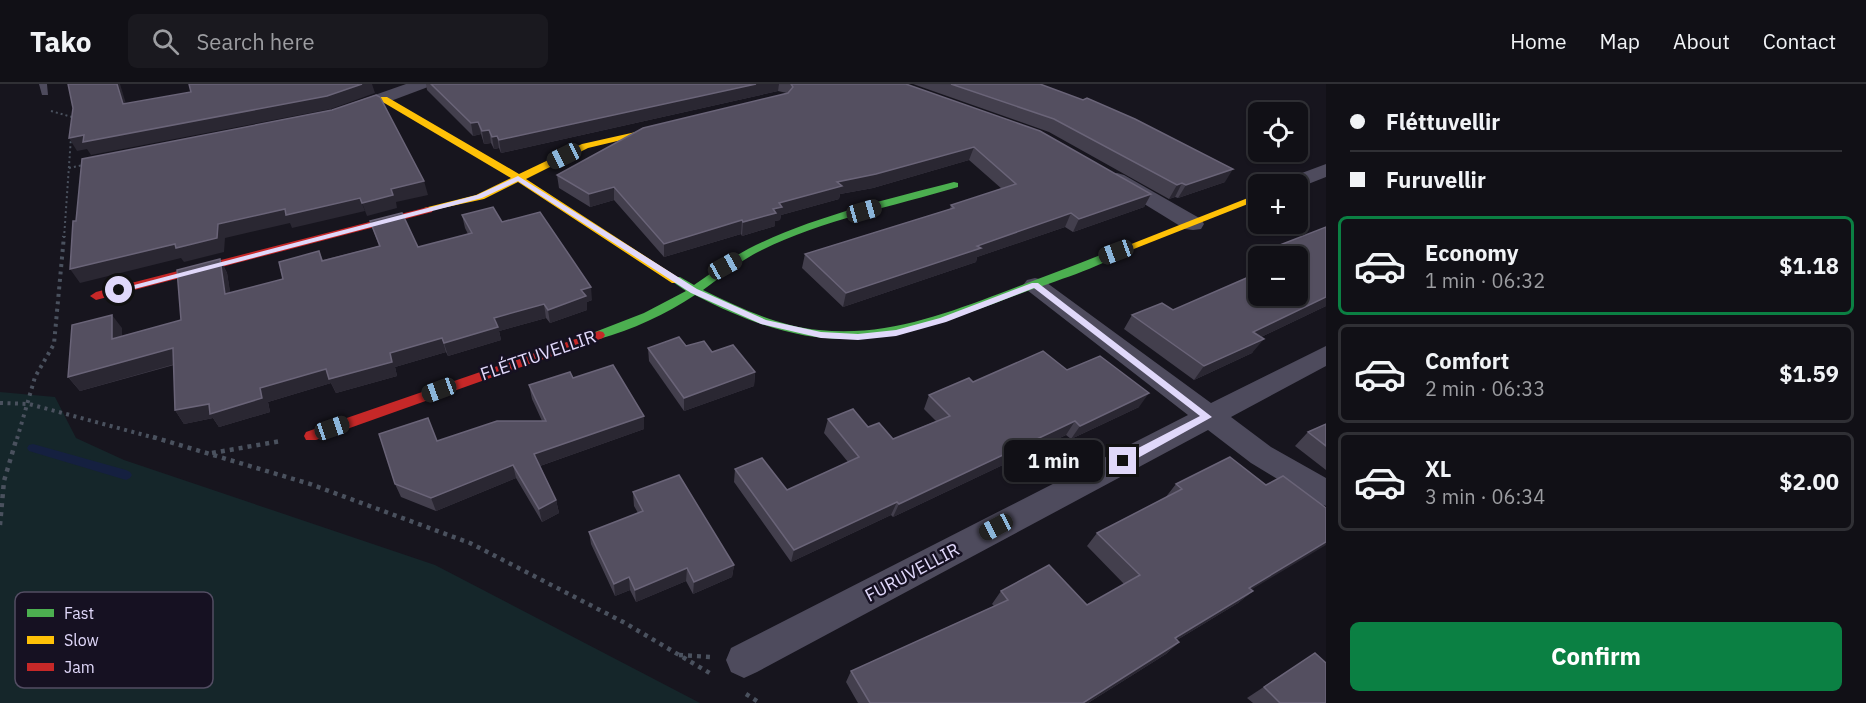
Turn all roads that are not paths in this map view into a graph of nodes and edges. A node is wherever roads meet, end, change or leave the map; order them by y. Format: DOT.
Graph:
graph roads {
  1 [pos="422,84"];
  2 [pos="384,99"];
  3 [pos="345,111"];
  4 [pos="688,121"];
  5 [pos="1098,168"];
  6 [pos="1323,173"];
  7 [pos="518,178"];
  8 [pos="1308,178"];
  9 [pos="954,185"];
  10 [pos="1248,201"];
  11 [pos="1194,224"];
  12 [pos="1035,285"];
  13 [pos="694,291"];
  14 [pos="96,296"];
  15 [pos="1326,355"];
  16 [pos="1207,417"];
  17 [pos="311,436"];
  18 [pos="1326,493"];
  19 [pos="744,660"];
  1 -- 2 [label="street"];
  2 -- 3 [label="street"];
  2 -- 7 [label="street"];
  4 -- 7 [label="street"];
  5 -- 11 [label="street"];
  6 -- 8 [label="street"];
  7 -- 13 [label="street"];
  7 -- 14 [label="street"];
  9 -- 13 [label="street, FLÉTTUVELLIR"];
  10 -- 11 [label="street"];
  11 -- 12 [label="street"];
  12 -- 13 [label="street"];
  12 -- 16 [label="street"];
  13 -- 17 [label="street, FLÉTTUVELLIR"];
  15 -- 16 [label="street, FURUVELLIR"];
  16 -- 18 [label="street"];
  16 -- 19 [label="street, FURUVELLIR"];
}
